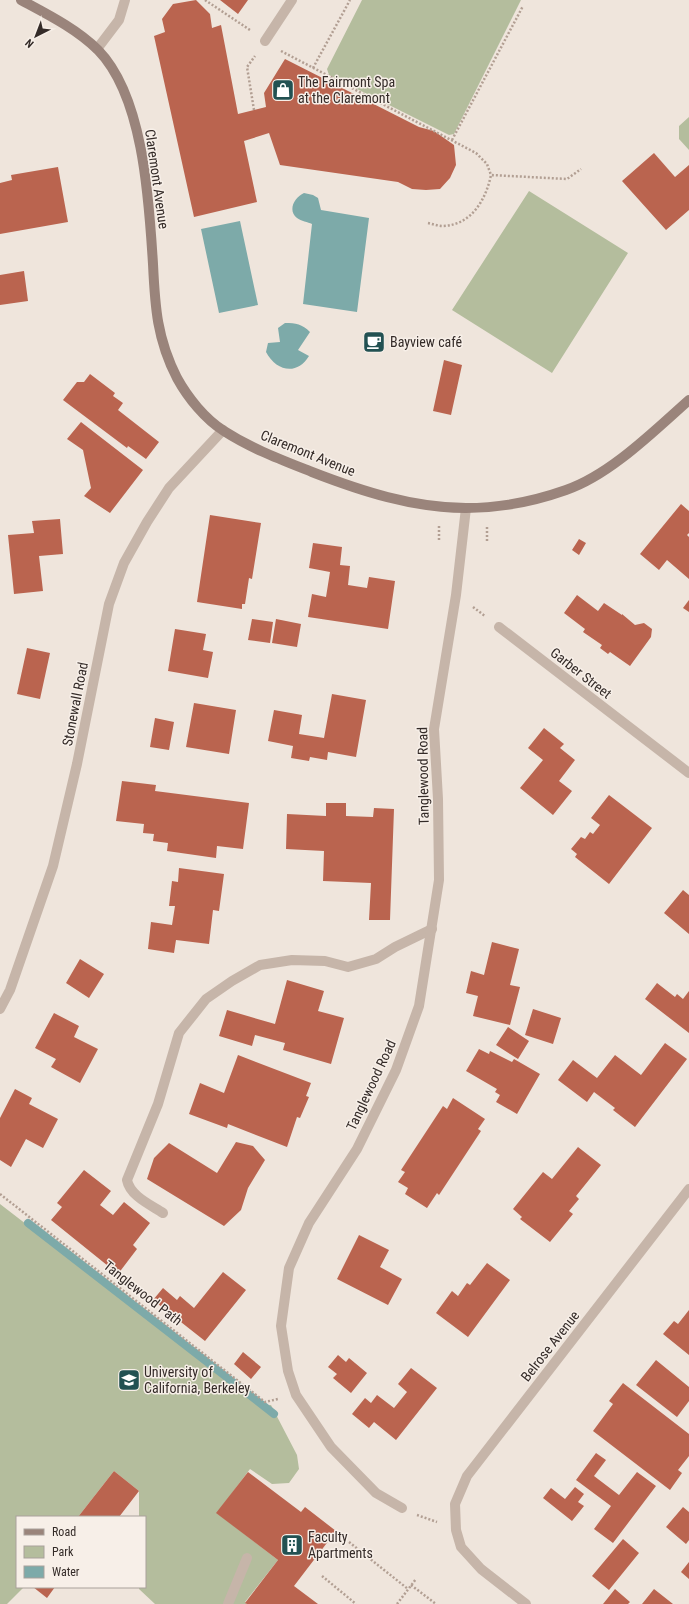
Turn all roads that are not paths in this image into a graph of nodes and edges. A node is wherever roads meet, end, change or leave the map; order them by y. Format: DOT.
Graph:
graph roads {
  1 [pos="21,0"];
  2 [pos="125,0"];
  3 [pos="292,0"];
  4 [pos="265,40"];
  5 [pos="97,49"];
  6 [pos="689,400"];
  7 [pos="223,430"];
  8 [pos="466,508"];
  9 [pos="499,627"];
  10 [pos="689,774"];
  11 [pos="432,929"];
  12 [pos="0,1009"];
  13 [pos="689,1189"];
  14 [pos="163,1213"];
  15 [pos="402,1508"];
  16 [pos="247,1558"];
  17 [pos="228,1604"];
  18 [pos="526,1604"];
  1 -- 5 [label="main road, Claremont Avenue"];
  2 -- 5 [label="street"];
  3 -- 4 [label="street"];
  5 -- 7 [label="main road, Claremont Avenue"];
  6 -- 8 [label="main road, Claremont Avenue"];
  7 -- 8 [label="main road, Claremont Avenue"];
  7 -- 12 [label="street, Stonewall Road"];
  8 -- 11 [label="street, Tanglewood Road"];
  9 -- 10 [label="street, Garber Street"];
  11 -- 14 [label="street"];
  11 -- 15 [label="street, Tanglewood Road"];
  13 -- 18 [label="street, Belrose Avenue"];
  16 -- 17 [label="street"];
}
